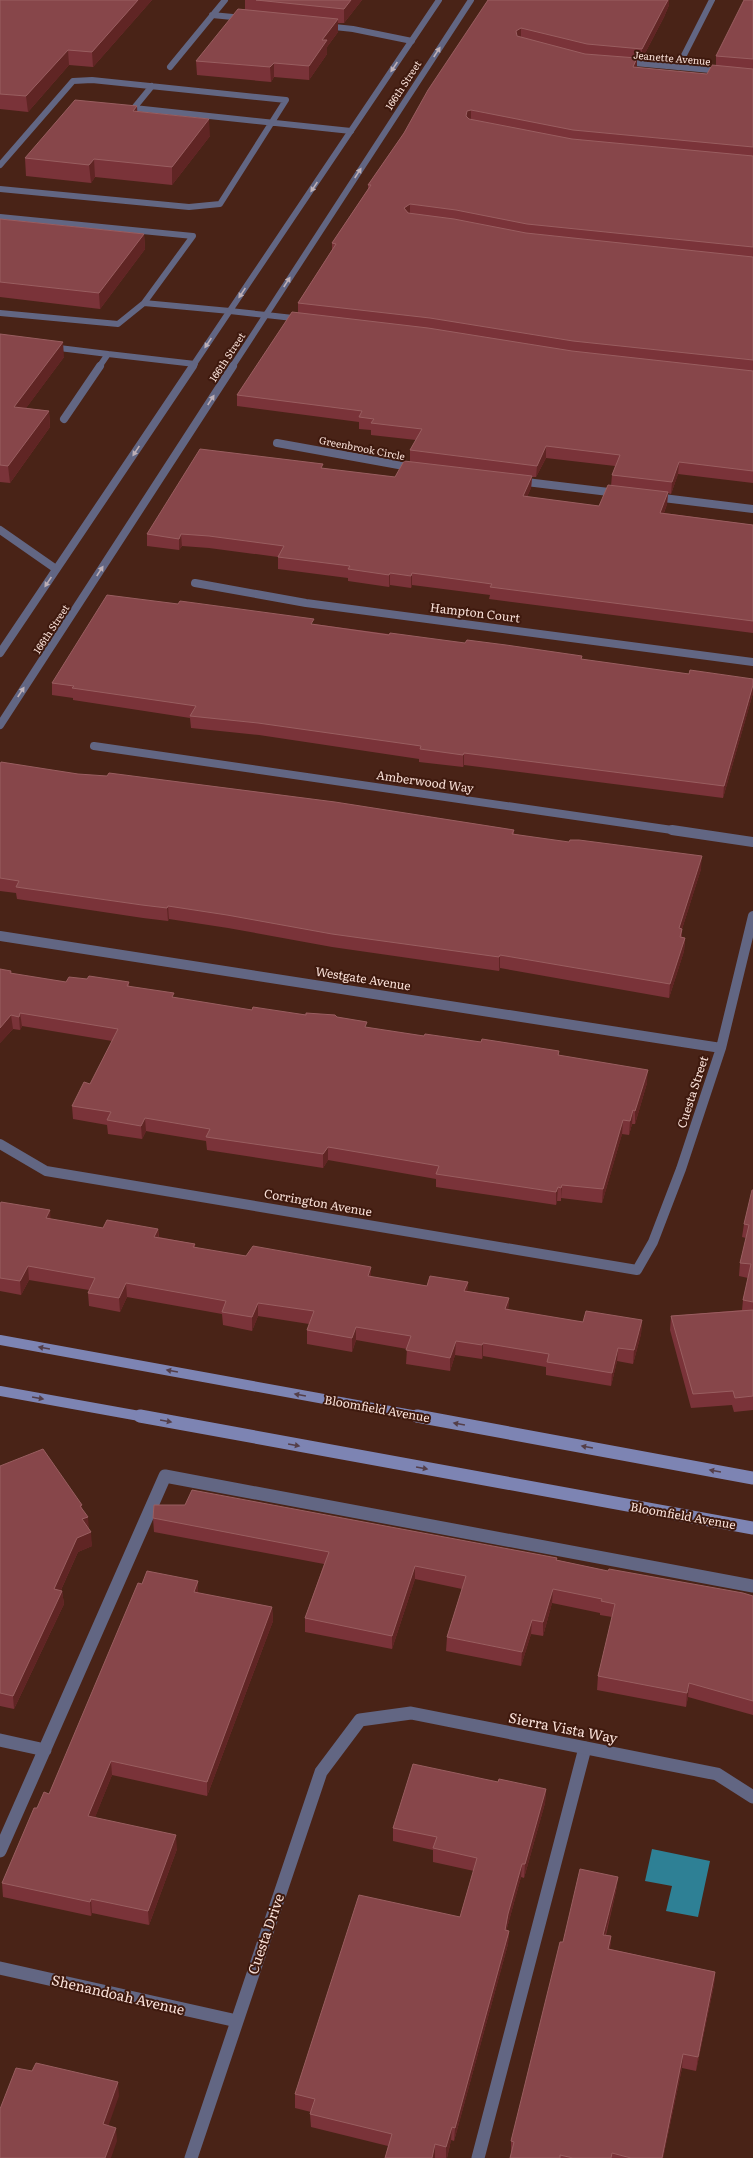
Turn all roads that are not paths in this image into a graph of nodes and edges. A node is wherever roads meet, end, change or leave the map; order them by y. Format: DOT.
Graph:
graph roads {
  1 [pos="225,0"];
  2 [pos="439,0"];
  3 [pos="471,0"];
  4 [pos="712,0"];
  5 [pos="212,15"];
  6 [pos="249,18"];
  7 [pos="316,25"];
  8 [pos="412,41"];
  9 [pos="616,62"];
  10 [pos="170,67"];
  11 [pos="678,68"];
  12 [pos="730,72"];
  13 [pos="152,86"];
  14 [pos="272,122"];
  15 [pos="351,131"];
  16 [pos="0,164"];
  17 [pos="0,189"];
  18 [pos="0,217"];
  19 [pos="144,303"];
  20 [pos="230,311"];
  21 [pos="0,313"];
  22 [pos="266,315"];
  23 [pos="314,320"];
  24 [pos="46,347"];
  25 [pos="108,354"];
  26 [pos="195,364"];
  27 [pos="64,419"];
  28 [pos="277,443"];
  29 [pos="421,469"];
  30 [pos="508,480"];
  31 [pos="626,494"];
  32 [pos="650,497"];
  33 [pos="753,509"];
  34 [pos="0,530"];
  35 [pos="56,569"];
  36 [pos="195,583"];
  37 [pos="0,653"];
  38 [pos="753,662"];
  39 [pos="0,725"];
  40 [pos="94,746"];
  41 [pos="753,842"];
  42 [pos="753,916"];
  43 [pos="0,936"];
  44 [pos="721,1048"];
  45 [pos="0,1144"];
  46 [pos="638,1270"];
  47 [pos="0,1340"];
  48 [pos="0,1391"];
  49 [pos="753,1478"];
  50 [pos="753,1528"];
  51 [pos="753,1586"];
  52 [pos="360,1720"];
  53 [pos="0,1740"];
  54 [pos="585,1748"];
  55 [pos="45,1750"];
  56 [pos="753,1797"];
  57 [pos="0,1851"];
  58 [pos="0,1968"];
  59 [pos="236,2021"];
  60 [pos="191,2158"];
  61 [pos="478,2158"];
  1 -- 5 [label="street"];
  2 -- 8 [label="street, 166th Street"];
  22 -- 3 [label="street, 166th Street, one-way"];
  4 -- 11 [label="street"];
  5 -- 6 [label="street"];
  5 -- 10 [label="street"];
  7 -- 8 [label="street"];
  8 -- 15 [label="street, 166th Street, one-way"];
  9 -- 11 [label="street, Jeanette Avenue"];
  11 -- 12 [label="street, Jeanette Avenue"];
  13 -- 14 [label="street"];
  13 -- 14 [label="street"];
  13 -- 16 [label="street"];
  14 -- 15 [label="street"];
  14 -- 17 [label="street"];
  15 -- 20 [label="street, 166th Street, one-way"];
  18 -- 19 [label="street"];
  19 -- 20 [label="street"];
  19 -- 21 [label="street"];
  20 -- 22 [label="street"];
  20 -- 26 [label="street, 166th Street, one-way"];
  22 -- 23 [label="street"];
  39 -- 22 [label="street, 166th Street, one-way"];
  24 -- 25 [label="street"];
  25 -- 26 [label="street"];
  25 -- 27 [label="street"];
  26 -- 35 [label="street, 166th Street, one-way"];
  28 -- 29 [label="street, Greenbrook Circle"];
  30 -- 31 [label="street"];
  32 -- 33 [label="street"];
  34 -- 35 [label="street"];
  35 -- 37 [label="street, 166th Street, one-way"];
  36 -- 38 [label="street, Hampton Court"];
  40 -- 41 [label="street, Amberwood Way"];
  42 -- 44 [label="street, Cuesta Street"];
  43 -- 44 [label="street, Westgate Avenue"];
  44 -- 46 [label="street, Cuesta Street"];
  45 -- 46 [label="street, Corrington Avenue"];
  49 -- 47 [label="main road, Bloomfield Avenue, one-way"];
  48 -- 50 [label="main road, Bloomfield Avenue, one-way"];
  51 -- 55 [label="street"];
  52 -- 54 [label="street, Sierra Vista Way"];
  52 -- 59 [label="street, Cuesta Drive"];
  53 -- 55 [label="street"];
  54 -- 56 [label="street, Sierra Vista Way"];
  54 -- 61 [label="street"];
  55 -- 57 [label="street"];
  58 -- 59 [label="street, Shenandoah Avenue"];
  59 -- 60 [label="street, Cuesta Drive"];
}
